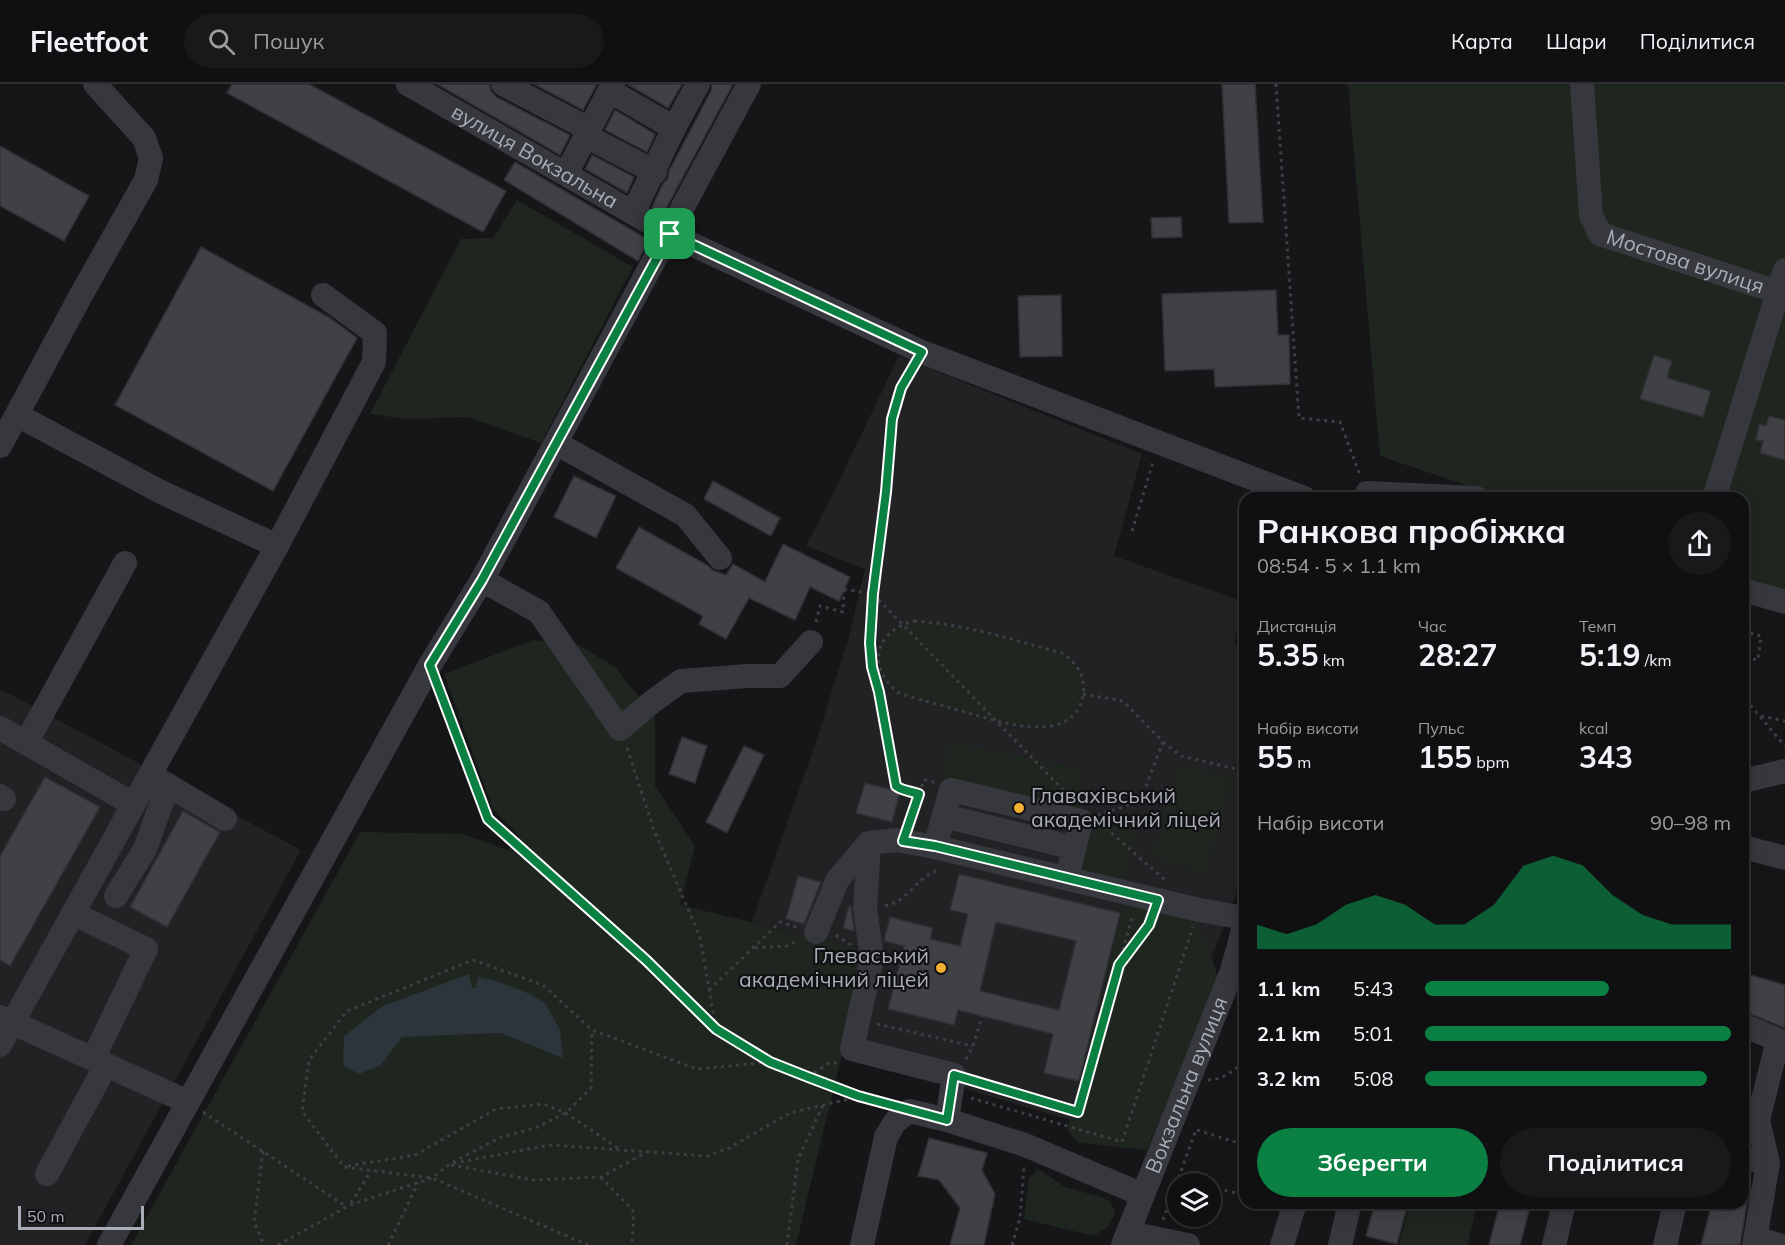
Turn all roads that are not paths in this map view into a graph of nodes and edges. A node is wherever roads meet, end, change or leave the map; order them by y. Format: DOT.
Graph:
graph roads {
  1 [pos="95,84"];
  2 [pos="408,84"];
  3 [pos="503,84"];
  4 [pos="698,84"];
  5 [pos="749,84"];
  6 [pos="1582,84"];
  7 [pos="612,87"];
  8 [pos="674,128"];
  9 [pos="587,133"];
  10 [pos="655,172"];
  11 [pos="566,174"];
  12 [pos="633,213"];
  13 [pos="670,234"];
  14 [pos="1781,281"];
  15 [pos="323,295"];
  16 [pos="17,415"];
  17 [pos="556,443"];
  18 [pos="0,446"];
  19 [pos="1288,492"];
  20 [pos="1716,492"];
  21 [pos="277,546"];
  22 [pos="720,558"];
  23 [pos="125,563"];
  24 [pos="482,580"];
  25 [pos="1749,592"];
  26 [pos="1785,602"];
  27 [pos="811,642"];
  28 [pos="0,728"];
  29 [pos="26,743"];
  30 [pos="1785,771"];
  31 [pos="159,780"];
  32 [pos="1749,780"];
  33 [pos="993,800"];
  34 [pos="133,804"];
  35 [pos="1036,810"];
  36 [pos="944,816"];
  37 [pos="225,819"];
  38 [pos="986,826"];
  39 [pos="1030,836"];
  40 [pos="869,843"];
  41 [pos="941,848"];
  42 [pos="1074,848"];
  43 [pos="1749,849"];
  44 [pos="978,856"];
  45 [pos="1785,858"];
  46 [pos="1022,867"];
  47 [pos="1067,878"];
  48 [pos="117,896"];
  49 [pos="73,913"];
  50 [pos="1239,917"];
  51 [pos="818,928"];
  52 [pos="1239,972"];
  53 [pos="6,1020"];
  54 [pos="1749,1027"];
  55 [pos="1781,1040"];
  56 [pos="0,1046"];
  57 [pos="100,1062"];
  58 [pos="188,1102"];
  59 [pos="947,1120"];
  60 [pos="1749,1158"];
  61 [pos="1768,1163"];
  62 [pos="46,1174"];
  63 [pos="1143,1196"];
  64 [pos="1293,1209"];
  65 [pos="1349,1209"];
  66 [pos="1563,1209"];
  67 [pos="1674,1209"];
  68 [pos="1126,1239"];
  69 [pos="1762,1243"];
  70 [pos="109,1245"];
  71 [pos="862,1245"];
  72 [pos="1188,1245"];
  73 [pos="1282,1245"];
  74 [pos="1340,1245"];
  75 [pos="1554,1245"];
  76 [pos="1665,1245"];
  1 -- 16 [label="street"];
  2 -- 11 [label="street, вулиця Вокзальна"];
  3 -- 9 [label="street"];
  4 -- 8 [label="street"];
  5 -- 13 [label="street"];
  6 -- 14 [label="street, Мостова вулиця"];
  7 -- 8 [label="street"];
  7 -- 9 [label="street"];
  8 -- 10 [label="street"];
  9 -- 10 [label="street"];
  9 -- 11 [label="street"];
  10 -- 12 [label="street"];
  11 -- 12 [label="street, вулиця Вокзальна"];
  12 -- 13 [label="street, вулиця Вокзальна"];
  13 -- 17 [label="street"];
  13 -- 19 [label="street, вулиця Вокзальна"];
  14 -- 20 [label="street"];
  15 -- 21 [label="street"];
  16 -- 18 [label="street"];
  16 -- 21 [label="street"];
  17 -- 22 [label="street"];
  17 -- 24 [label="street"];
  21 -- 31 [label="street"];
  23 -- 29 [label="street"];
  24 -- 27 [label="street"];
  24 -- 58 [label="street"];
  25 -- 26 [label="street"];
  28 -- 29 [label="street"];
  29 -- 34 [label="street"];
  30 -- 32 [label="street"];
  31 -- 34 [label="street"];
  31 -- 37 [label="street"];
  31 -- 48 [label="street"];
  33 -- 35 [label="street"];
  33 -- 36 [label="street"];
  33 -- 38 [label="street"];
  34 -- 49 [label="street"];
  35 -- 39 [label="street"];
  35 -- 42 [label="street"];
  36 -- 38 [label="street"];
  36 -- 41 [label="street"];
  38 -- 39 [label="street"];
  38 -- 44 [label="street"];
  39 -- 42 [label="street"];
  39 -- 46 [label="street"];
  40 -- 41 [label="street"];
  40 -- 51 [label="street"];
  40 -- 59 [label="street"];
  41 -- 44 [label="street"];
  42 -- 47 [label="street"];
  43 -- 45 [label="street"];
  44 -- 46 [label="street"];
  46 -- 47 [label="street"];
  47 -- 50 [label="street"];
  49 -- 53 [label="street"];
  49 -- 57 [label="street"];
  52 -- 63 [label="street, Вокзальна вулиця"];
  53 -- 56 [label="street"];
  53 -- 57 [label="street"];
  54 -- 55 [label="street"];
  55 -- 61 [label="street"];
  57 -- 58 [label="street"];
  57 -- 62 [label="street"];
  58 -- 70 [label="street"];
  59 -- 63 [label="street"];
  59 -- 71 [label="street"];
  60 -- 61 [label="street"];
  61 -- 69 [label="street"];
  63 -- 68 [label="street, Вокзальна вулиця"];
  64 -- 73 [label="street"];
  65 -- 74 [label="street"];
  66 -- 75 [label="street"];
  67 -- 76 [label="street"];
  68 -- 72 [label="street"];
}
